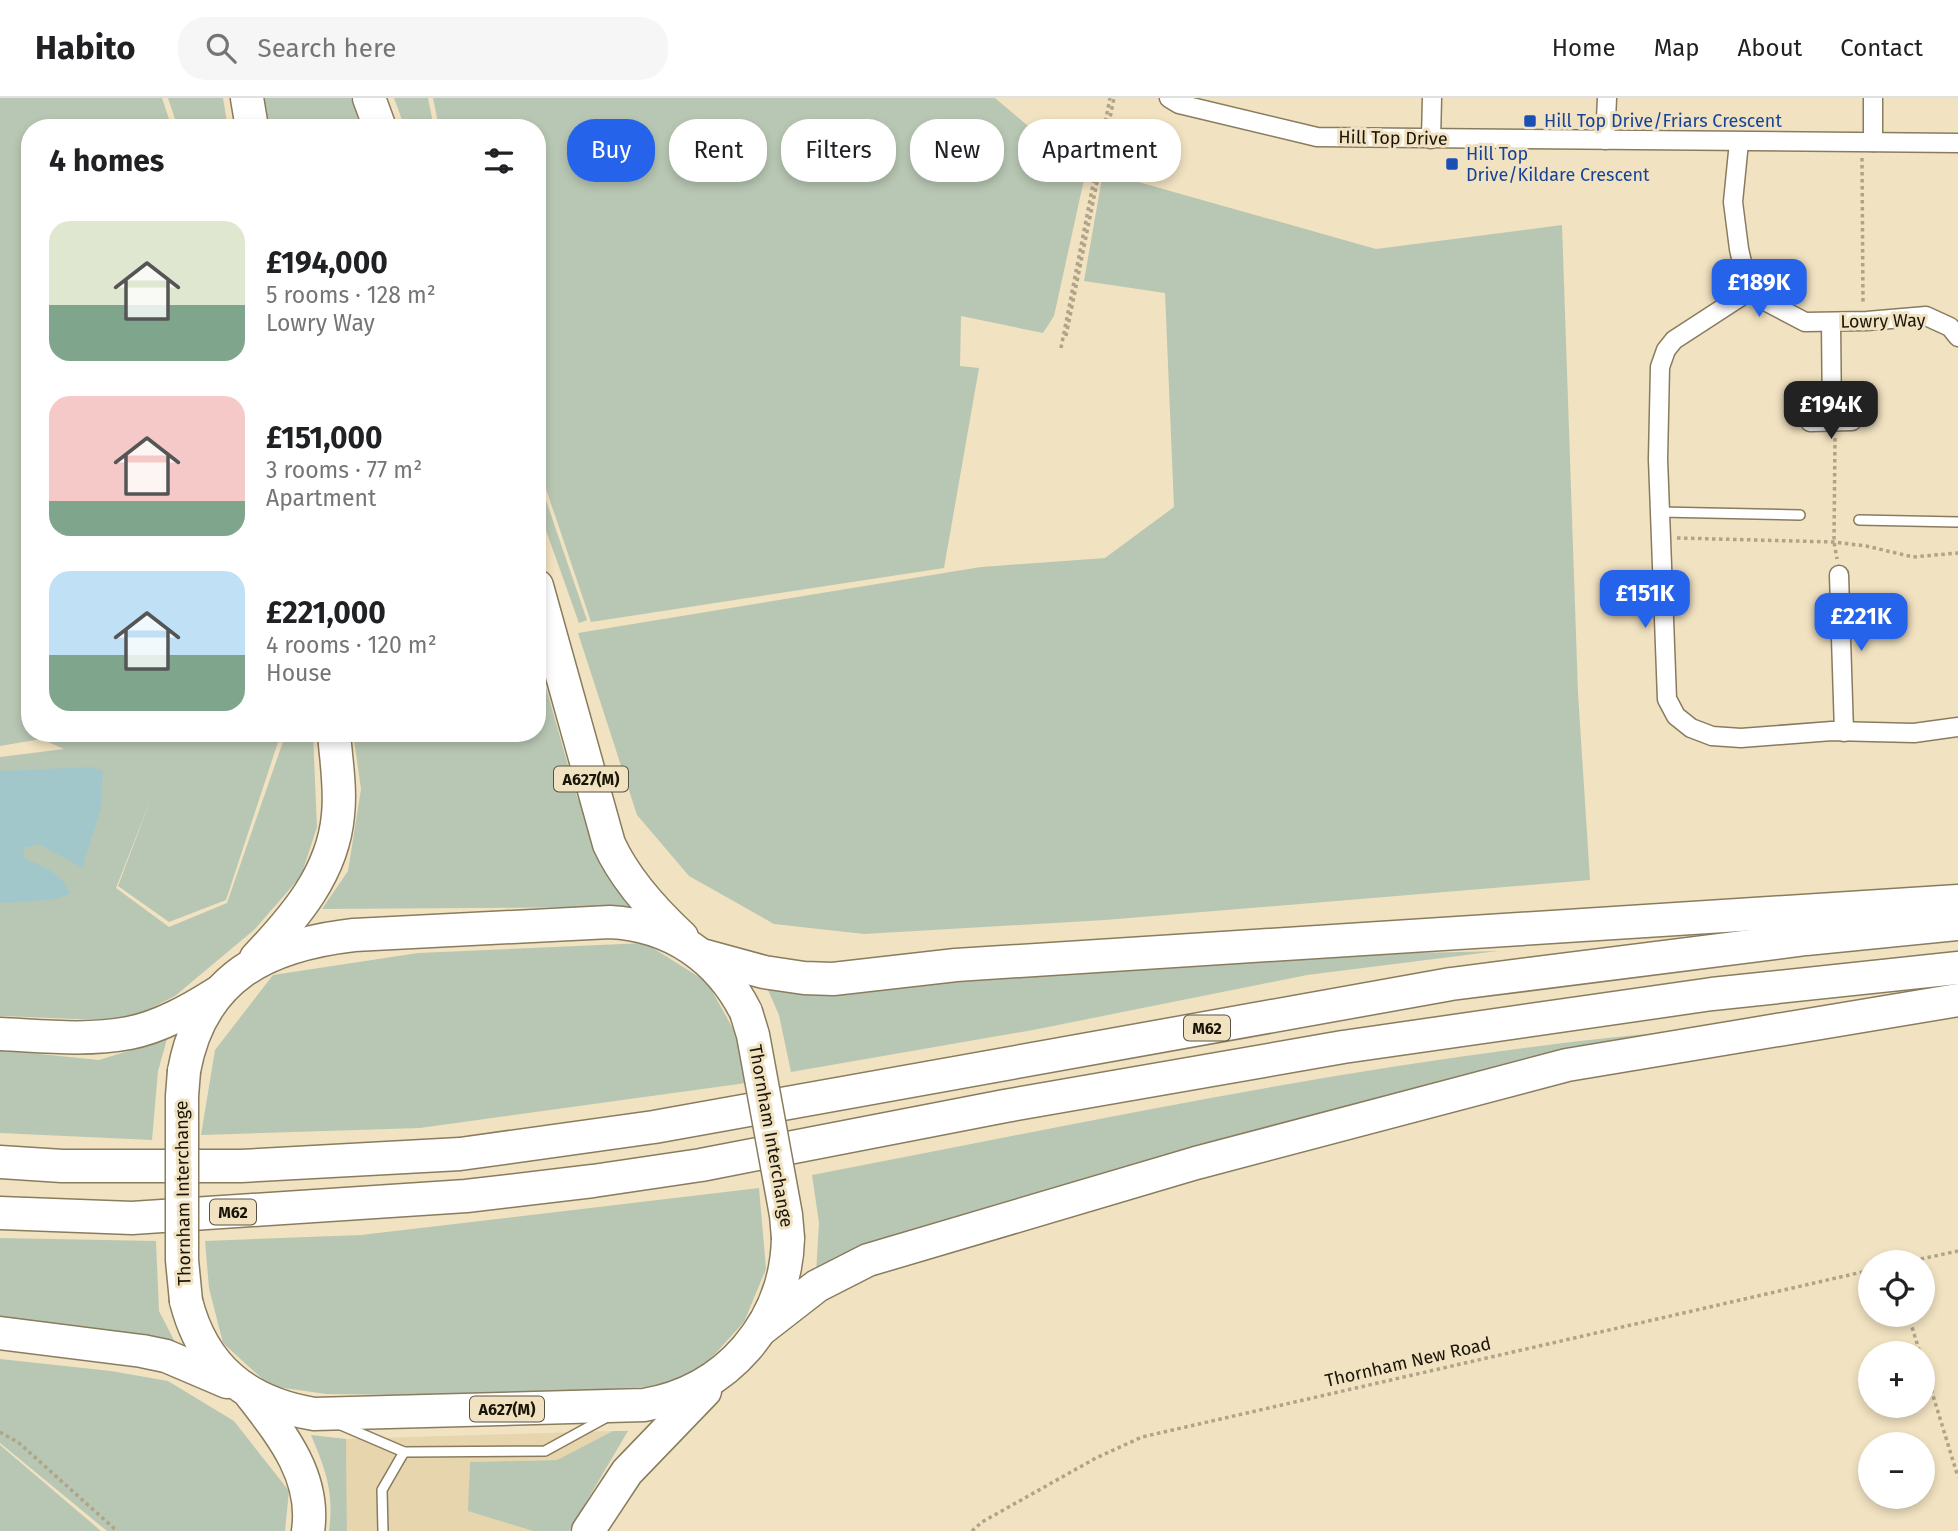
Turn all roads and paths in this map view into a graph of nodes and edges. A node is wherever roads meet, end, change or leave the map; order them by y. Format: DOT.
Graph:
graph roads {
  1 [pos="247,98"];
  2 [pos="369,98"];
  3 [pos="1112,98"];
  4 [pos="1169,98"];
  5 [pos="1432,98"];
  6 [pos="1607,98"];
  7 [pos="1873,98"];
  8 [pos="250,119"];
  9 [pos="377,119"];
  10 [pos="1431,139"];
  11 [pos="1605,141"];
  12 [pos="1739,142"];
  13 [pos="1867,142"];
  14 [pos="1958,143"];
  15 [pos="1754,288"];
  16 [pos="1831,321"];
  17 [pos="1863,321"];
  18 [pos="1066,336"];
  19 [pos="1958,337"];
  20 [pos="1061,348"];
  21 [pos="1840,421"];
  22 [pos="1810,422"];
  23 [pos="1660,512"];
  24 [pos="1800,515"];
  25 [pos="1859,520"];
  26 [pos="1958,522"];
  27 [pos="1661,538"];
  28 [pos="1834,542"];
  29 [pos="1958,553"];
  30 [pos="1839,575"];
  31 [pos="546,618"];
  32 [pos="1958,727"];
  33 [pos="1844,732"];
  34 [pos="334,742"];
  35 [pos="1958,901"];
  36 [pos="1958,924"];
  37 [pos="699,951"];
  38 [pos="247,967"];
  39 [pos="1958,968"];
  40 [pos="218,992"];
  41 [pos="1958,1000"];
  42 [pos="0,1034"];
  43 [pos="0,1162"];
  44 [pos="0,1213"];
  45 [pos="1958,1251"];
  46 [pos="1935,1256"];
  47 [pos="1858,1273"];
  48 [pos="763,1328"];
  49 [pos="0,1334"];
  50 [pos="723,1373"];
  51 [pos="245,1391"];
  52 [pos="1935,1402"];
  53 [pos="627,1406"];
  54 [pos="314,1414"];
  55 [pos="0,1432"];
  56 [pos="404,1452"];
  57 [pos="1958,1477"];
  58 [pos="117,1531"];
  59 [pos="308,1531"];
  60 [pos="383,1531"];
  61 [pos="588,1531"];
  62 [pos="972,1531"];
  1 -- 8 [label="highway"];
  2 -- 9 [label="highway"];
  3 -- 18 [label="path"];
  3 -- 20 [label="path"];
  4 -- 10 [label="street, Hill Top Drive"];
  5 -- 10 [label="street"];
  6 -- 11 [label="street"];
  7 -- 13 [label="street"];
  10 -- 11 [label="street, Hill Top Drive"];
  11 -- 12 [label="street, Hill Top Drive"];
  12 -- 13 [label="street, Hill Top Drive"];
  12 -- 15 [label="street, Lowry Way"];
  13 -- 14 [label="street, Hill Top Drive"];
  13 -- 17 [label="path"];
  15 -- 16 [label="street, Lowry Way"];
  15 -- 23 [label="street"];
  16 -- 17 [label="street, Lowry Way"];
  16 -- 21 [label="street"];
  17 -- 19 [label="street, Lowry Way"];
  21 -- 22 [label="street"];
  21 -- 28 [label="path"];
  23 -- 24 [label="lane"];
  23 -- 27 [label="street"];
  25 -- 26 [label="lane"];
  27 -- 28 [label="path"];
  27 -- 33 [label="street"];
  28 -- 29 [label="path"];
  28 -- 30 [label="path"];
  30 -- 33 [label="street"];
  31 -- 37 [label="highway, A627(M)"];
  32 -- 33 [label="street"];
  34 -- 38 [label="highway, A627(M)"];
  35 -- 37 [label="highway"];
  36 -- 43 [label="highway, M62"];
  37 -- 38 [label="highway, Thornham Interchange / A627(M)"];
  37 -- 48 [label="highway, Thornham Interchange / A627(M), bridge"];
  38 -- 40 [label="highway, Thornham Interchange / A627(M)"];
  39 -- 44 [label="highway, M62"];
  40 -- 42 [label="highway"];
  40 -- 51 [label="highway, Thornham Interchange / A627(M), bridge"];
  41 -- 48 [label="highway"];
  45 -- 46 [label="path"];
  47 -- 62 [label="path, Thornham New Road"];
  48 -- 50 [label="highway, Thornham Interchange / A627(M)"];
  49 -- 51 [label="highway"];
  50 -- 53 [label="highway, Thornham Interchange / A627(M)"];
  50 -- 61 [label="highway, A627(M)"];
  51 -- 54 [label="highway, Thornham Interchange / A627(M)"];
  51 -- 59 [label="highway, A627(M)"];
  52 -- 57 [label="path"];
  53 -- 54 [label="highway, Thornham Interchange / A627(M)"];
  53 -- 56 [label="lane"];
  54 -- 56 [label="lane"];
  55 -- 58 [label="path"];
  56 -- 60 [label="lane"];
}
